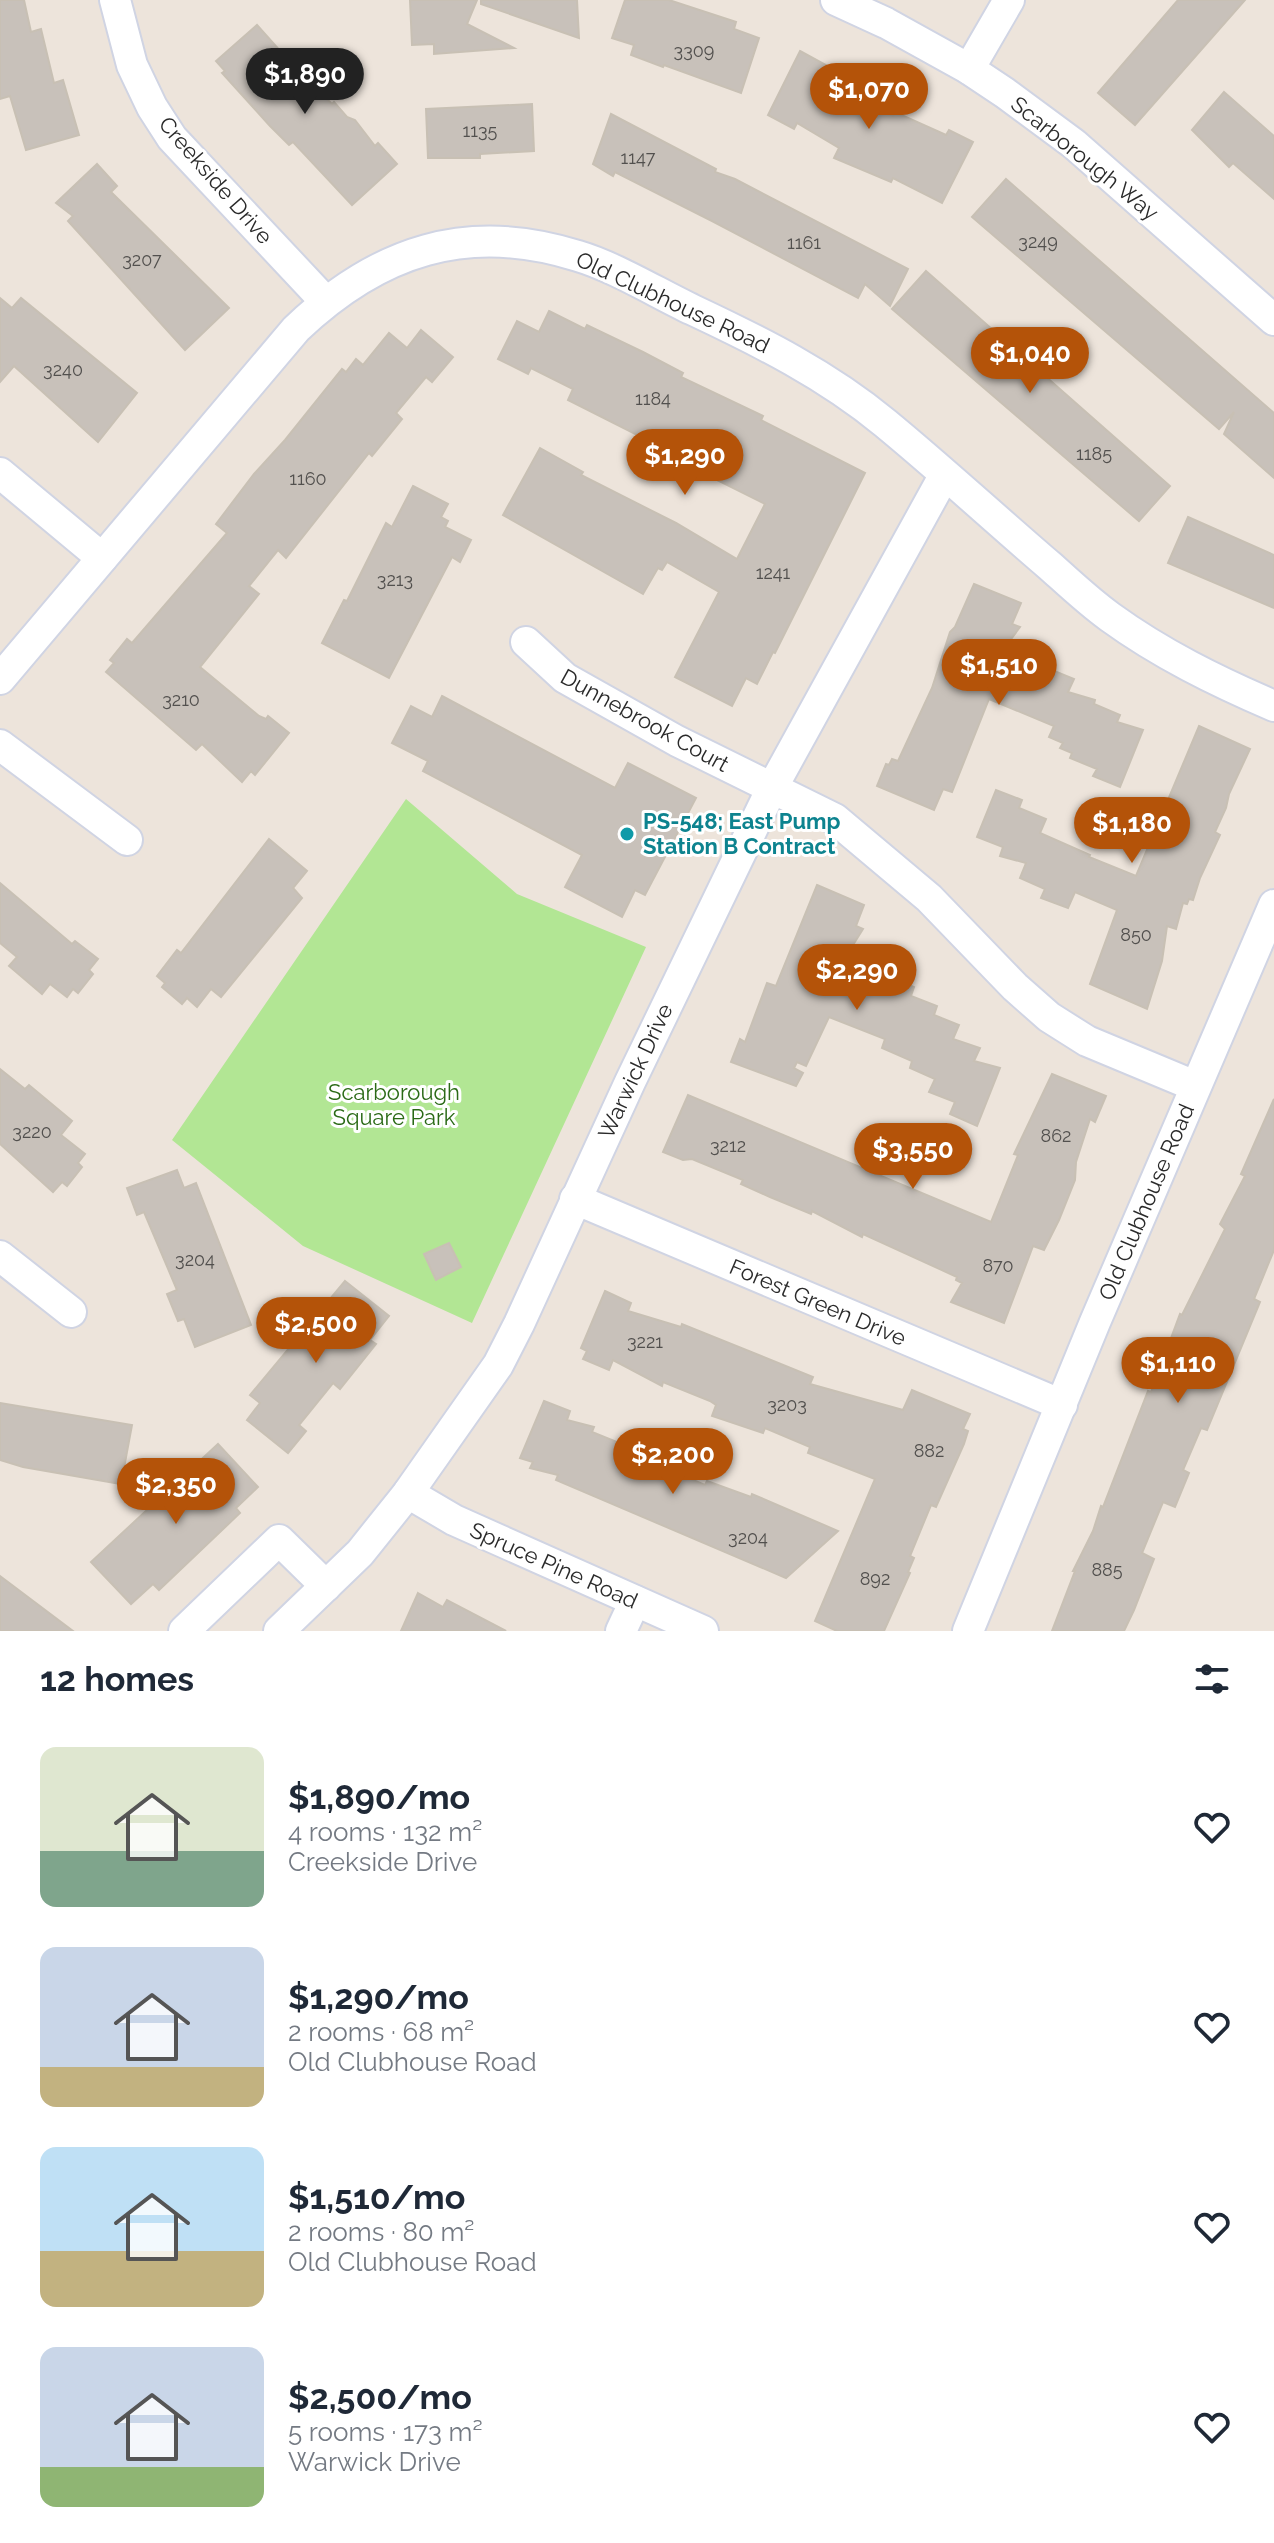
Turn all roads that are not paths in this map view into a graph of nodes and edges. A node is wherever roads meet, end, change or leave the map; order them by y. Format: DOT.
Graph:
graph roads {
  1 [pos="115,0"];
  2 [pos="836,0"];
  3 [pos="1009,0"];
  4 [pos="969,69"];
  5 [pos="325,301"];
  6 [pos="1274,320"];
  7 [pos="0,473"];
  8 [pos="944,476"];
  9 [pos="102,558"];
  10 [pos="526,642"];
  11 [pos="0,679"];
  12 [pos="1274,706"];
  13 [pos="0,745"];
  14 [pos="772,788"];
  15 [pos="127,840"];
  16 [pos="1274,905"];
  17 [pos="1195,1086"];
  18 [pos="575,1199"];
  19 [pos="0,1256"];
  20 [pos="71,1312"];
  21 [pos="1062,1405"];
  22 [pos="408,1493"];
  23 [pos="326,1586"];
  24 [pos="635,1601"];
  25 [pos="184,1631"];
  26 [pos="279,1631"];
  27 [pos="621,1631"];
  28 [pos="703,1631"];
  29 [pos="968,1631"];
  1 -- 5 [label="street, Creekside Drive"];
  2 -- 4 [label="street, Scarborough Way"];
  3 -- 4 [label="street"];
  4 -- 6 [label="street, Scarborough Way"];
  5 -- 8 [label="street, Old Clubhouse Road"];
  5 -- 9 [label="street, Old Clubhouse Road"];
  7 -- 9 [label="street"];
  8 -- 12 [label="street, Old Clubhouse Road"];
  8 -- 14 [label="street, Warwick Drive"];
  9 -- 11 [label="street, Old Clubhouse Road"];
  10 -- 14 [label="street, Dunnebrook Court"];
  13 -- 15 [label="street"];
  14 -- 17 [label="street, Dunnebrook Court"];
  14 -- 18 [label="street, Warwick Drive"];
  16 -- 17 [label="street, Old Clubhouse Road"];
  17 -- 21 [label="street, Old Clubhouse Road"];
  18 -- 21 [label="street, Forest Green Drive"];
  18 -- 22 [label="street, Warwick Drive"];
  19 -- 20 [label="street"];
  21 -- 29 [label="street, Old Clubhouse Road"];
  22 -- 23 [label="street, Warwick Drive"];
  22 -- 24 [label="street, Spruce Pine Road"];
  23 -- 25 [label="street"];
  23 -- 26 [label="street, Warwick Drive"];
  24 -- 27 [label="street"];
  24 -- 28 [label="street, Spruce Pine Road"];
}
